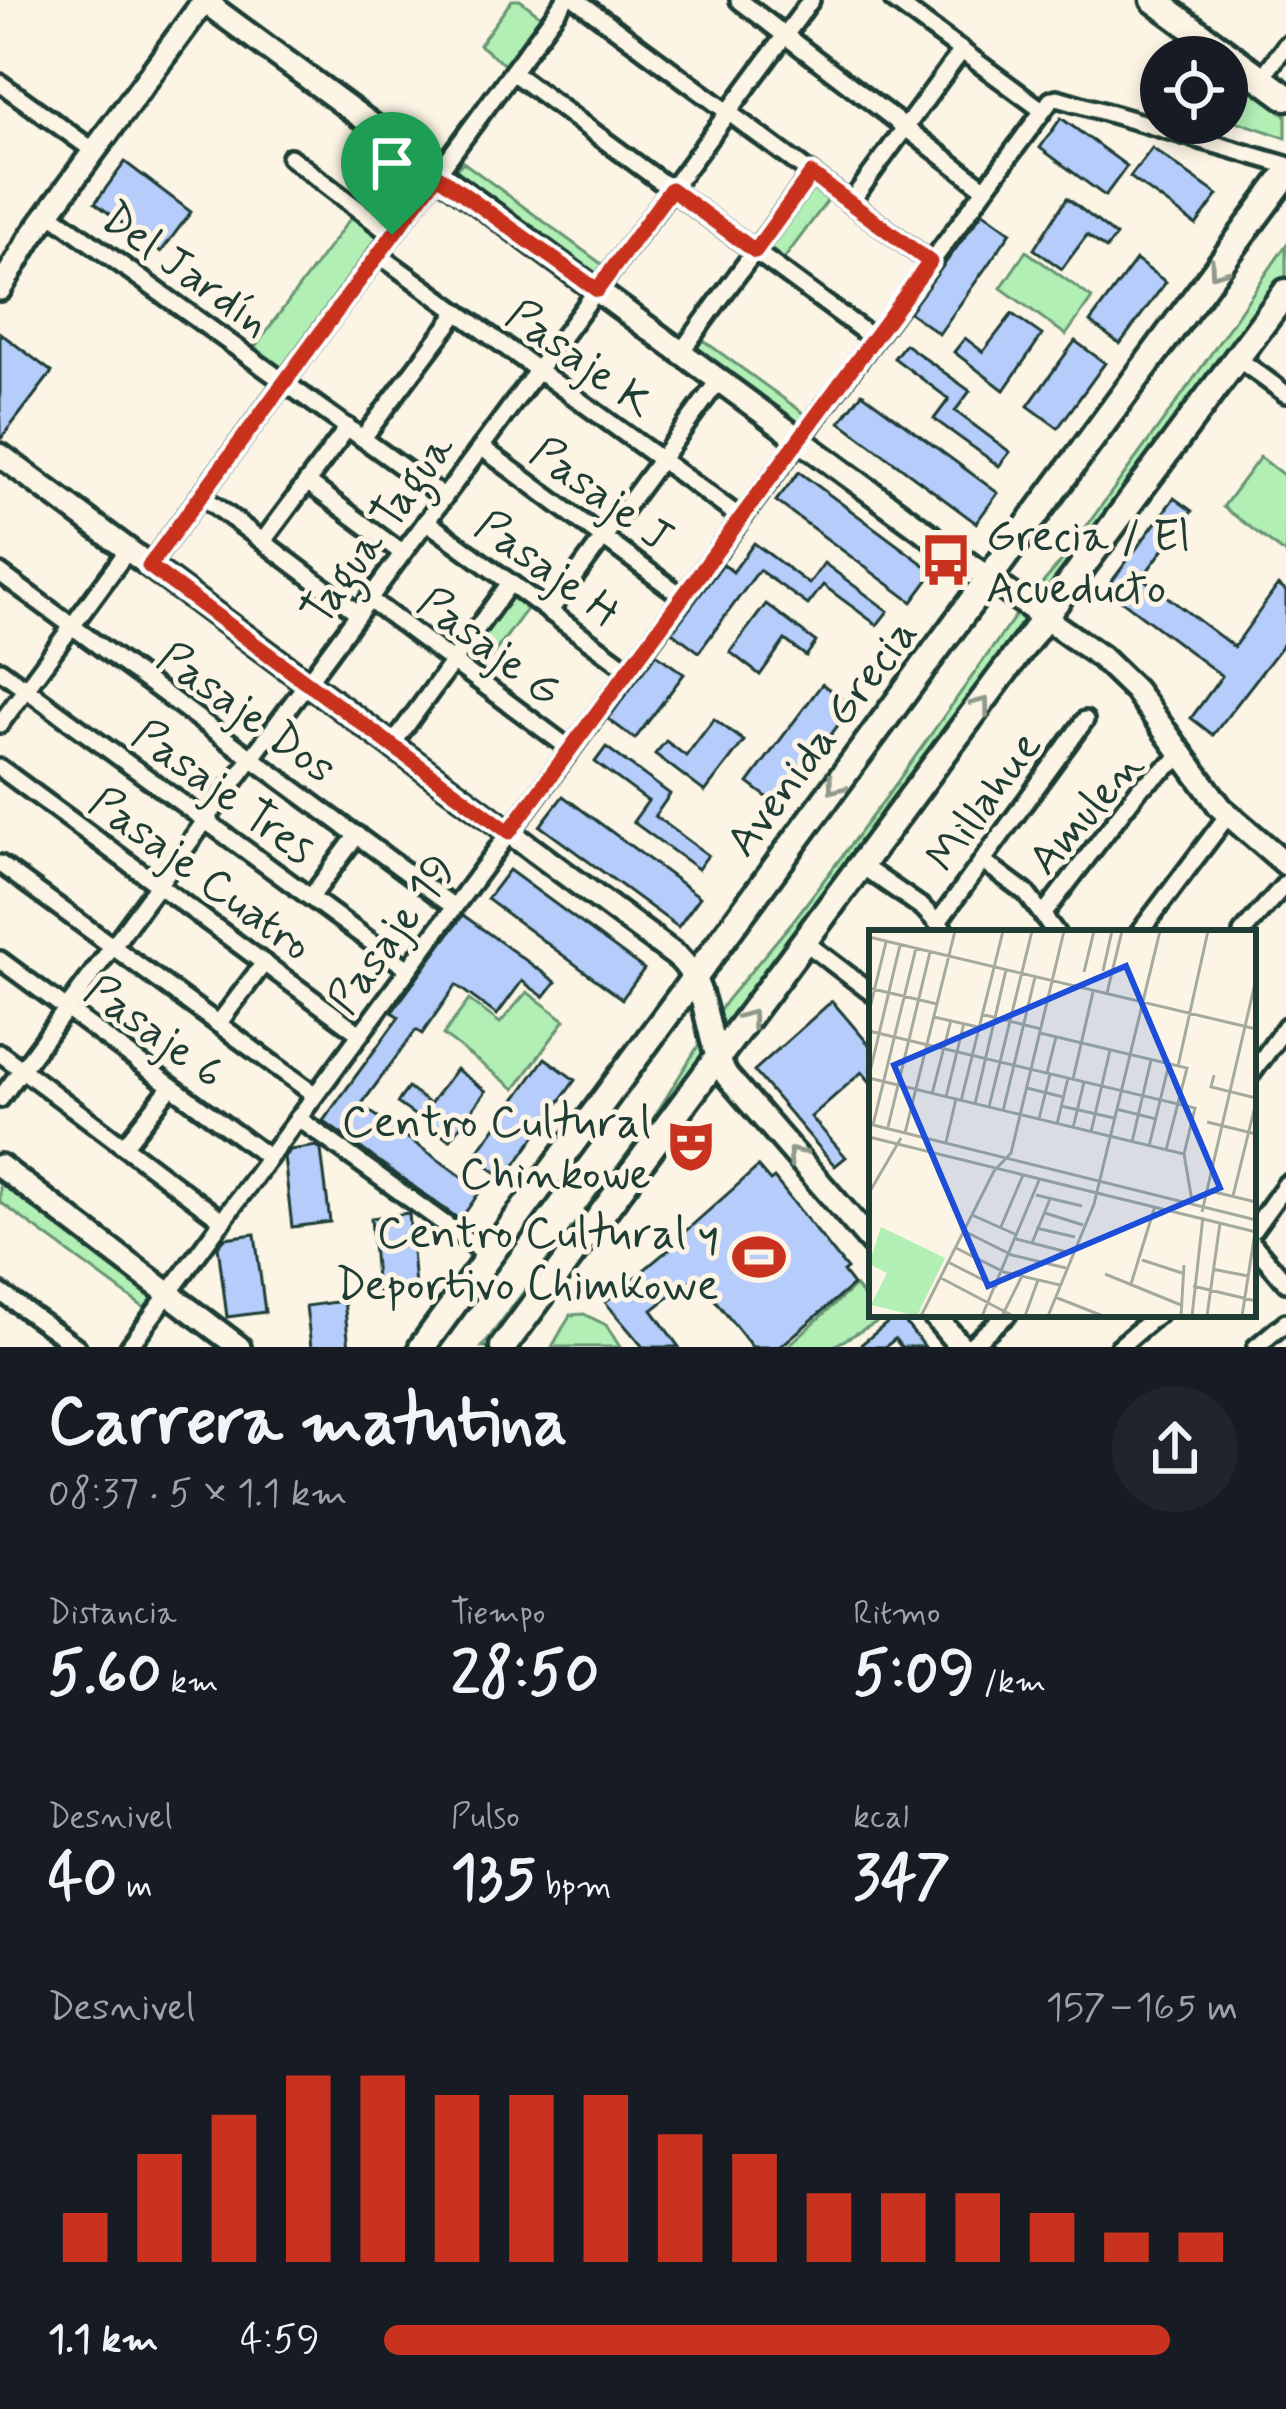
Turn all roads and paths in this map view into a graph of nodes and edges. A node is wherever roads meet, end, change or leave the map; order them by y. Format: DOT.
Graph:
graph roads {
  1 [pos="207,0"];
  2 [pos="565,0"];
  3 [pos="577,0"];
  4 [pos="739,0"];
  5 [pos="811,0"];
  6 [pos="893,0"];
  7 [pos="1154,0"];
  8 [pos="785,35"];
  9 [pos="1286,45"];
  10 [pos="962,50"];
  11 [pos="512,72"];
  12 [pos="1261,80"];
  13 [pos="2,88"];
  14 [pos="1286,97"];
  15 [pos="1042,110"];
  16 [pos="728,112"];
  17 [pos="905,128"];
  18 [pos="94,151"];
  19 [pos="290,157"];
  20 [pos="1286,165"];
  21 [pos="811,174"];
  22 [pos="437,175"];
  23 [pos="1286,176"];
  24 [pos="984,188"];
  25 [pos="671,189"];
  26 [pos="850,203"];
  27 [pos="48,212"];
  28 [pos="392,235"];
  29 [pos="755,251"];
  30 [pos="378,254"];
  31 [pos="930,262"];
  32 [pos="0,289"];
  33 [pos="597,290"];
  34 [pos="1286,292"];
  35 [pos="458,312"];
  36 [pos="874,339"];
  37 [pos="681,352"];
  38 [pos="1237,358"];
  39 [pos="538,370"];
  40 [pos="719,380"];
  41 [pos="285,382"];
  42 [pos="1286,394"];
  43 [pos="348,427"];
  44 [pos="363,438"];
  45 [pos="800,438"];
  46 [pos="481,448"];
  47 [pos="0,455"];
  48 [pos="661,460"];
  49 [pos="307,482"];
  50 [pos="201,495"];
  51 [pos="444,497"];
  52 [pos="741,518"];
  53 [pos="426,521"];
  54 [pos="603,538"];
  55 [pos="262,541"];
  56 [pos="128,550"];
  57 [pos="402,553"];
  58 [pos="149,566"];
  59 [pos="0,573"];
  60 [pos="989,579"];
  61 [pos="510,583"];
  62 [pos="683,597"];
  63 [pos="364,606"];
  64 [pos="549,611"];
  65 [pos="1046,620"];
  66 [pos="72,626"];
  67 [pos="453,662"];
  68 [pos="0,670"];
  69 [pos="629,670"];
  70 [pos="307,682"];
  71 [pos="26,689"];
  72 [pos="1085,720"];
  73 [pos="0,724"];
  74 [pos="392,746"];
  75 [pos="570,749"];
  76 [pos="1182,756"];
  77 [pos="251,758"];
  78 [pos="0,768"];
  79 [pos="1228,815"];
  80 [pos="205,820"];
  81 [pos="509,832"];
  82 [pos="357,836"];
  83 [pos="983,861"];
  84 [pos="0,864"];
  85 [pos="1286,864"];
  86 [pos="862,866"];
  87 [pos="1286,883"];
  88 [pos="158,884"];
  89 [pos="311,897"];
  90 [pos="454,907"];
  91 [pos="1043,915"];
  92 [pos="943,927"];
  93 [pos="1054,930"];
  94 [pos="1141,930"];
  95 [pos="1245,930"];
  96 [pos="806,942"];
  97 [pos="112,946"];
  98 [pos="0,960"];
  99 [pos="264,962"];
  100 [pos="408,970"];
  101 [pos="694,976"];
  102 [pos="869,991"];
  103 [pos="66,1009"];
  104 [pos="218,1024"];
  105 [pos="1286,1026"];
  106 [pos="360,1034"];
  107 [pos="0,1053"];
  108 [pos="718,1060"];
  109 [pos="1256,1068"];
  110 [pos="22,1069"];
  111 [pos="171,1086"];
  112 [pos="315,1096"];
  113 [pos="0,1099"];
  114 [pos="298,1118"];
  115 [pos="124,1146"];
  116 [pos="268,1158"];
  117 [pos="0,1166"];
  118 [pos="1286,1184"];
  119 [pos="223,1221"];
  120 [pos="1256,1226"];
  121 [pos="869,1240"];
  122 [pos="1256,1248"];
  123 [pos="489,1256"];
  124 [pos="1286,1283"];
  125 [pos="0,1292"];
  126 [pos="169,1294"];
  127 [pos="936,1317"];
  128 [pos="1004,1317"];
  129 [pos="1154,1317"];
  130 [pos="1286,1322"];
  131 [pos="77,1347"];
  132 [pos="128,1347"];
  133 [pos="239,1347"];
  134 [pos="422,1347"];
  135 [pos="503,1347"];
  136 [pos="965,1347"];
  137 [pos="1119,1347"];
  138 [pos="1256,1347"];
  1 -- 18 [label="street"];
  1 -- 22 [label="street"];
  2 -- 11 [label="street"];
  3 -- 16 [label="street"];
  4 -- 8 [label="street"];
  5 -- 8 [label="street, Tagua Tagua"];
  6 -- 10 [label="street"];
  7 -- 12 [label="main road"];
  8 -- 16 [label="street, Tagua Tagua"];
  8 -- 17 [label="street"];
  9 -- 12 [label="street"];
  10 -- 15 [label="street"];
  10 -- 17 [label="street"];
  11 -- 22 [label="street"];
  11 -- 25 [label="street"];
  12 -- 14 [label="main road"];
  13 -- 18 [label="street"];
  15 -- 20 [label="street, Pasaje 19"];
  15 -- 24 [label="street, Pasaje 19"];
  16 -- 21 [label="street"];
  16 -- 25 [label="street, Tagua Tagua"];
  17 -- 24 [label="street"];
  17 -- 26 [label="street"];
  18 -- 27 [label="street"];
  19 -- 28 [label="street"];
  21 -- 26 [label="street"];
  21 -- 29 [label="street"];
  22 -- 28 [label="street"];
  22 -- 33 [label="street"];
  23 -- 60 [label="main road, Avenida Grecia, one-way"];
  24 -- 31 [label="street, Pasaje 19"];
  25 -- 29 [label="street"];
  25 -- 33 [label="street, Tagua Tagua"];
  26 -- 31 [label="street"];
  27 -- 32 [label="street"];
  27 -- 41 [label="street, Del Jardín"];
  28 -- 30 [label="street"];
  29 -- 36 [label="street"];
  29 -- 37 [label="street"];
  30 -- 35 [label="street, Pasaje K"];
  30 -- 41 [label="street"];
  31 -- 36 [label="street, Pasaje 19"];
  33 -- 37 [label="street"];
  33 -- 39 [label="street, Tagua Tagua"];
  34 -- 38 [label="main road"];
  35 -- 39 [label="street, Pasaje K"];
  35 -- 44 [label="street"];
  36 -- 45 [label="street, Pasaje 19"];
  37 -- 40 [label="street"];
  38 -- 42 [label="street"];
  38 -- 65 [label="main road"];
  39 -- 46 [label="street, Tagua Tagua"];
  39 -- 48 [label="street, Pasaje K"];
  40 -- 45 [label="street"];
  40 -- 48 [label="street"];
  41 -- 43 [label="street, Del Jardín"];
  41 -- 50 [label="street"];
  43 -- 44 [label="street, Del Jardín"];
  43 -- 49 [label="street"];
  44 -- 51 [label="street, Del Jardín"];
  45 -- 52 [label="street, Pasaje 19"];
  45 -- 60 [label="street"];
  46 -- 51 [label="street, Tagua Tagua"];
  46 -- 54 [label="street, Pasaje J"];
  47 -- 56 [label="street"];
  48 -- 52 [label="street, Pasaje K"];
  48 -- 54 [label="street"];
  49 -- 55 [label="street"];
  49 -- 57 [label="street"];
  50 -- 55 [label="street"];
  50 -- 58 [label="street"];
  51 -- 53 [label="street, Tagua Tagua"];
  52 -- 62 [label="street, Pasaje 19"];
  53 -- 57 [label="street, Tagua Tagua"];
  53 -- 61 [label="street, Pasaje H"];
  54 -- 62 [label="street, Pasaje J"];
  54 -- 64 [label="street"];
  55 -- 63 [label="street"];
  56 -- 58 [label="street"];
  56 -- 66 [label="street"];
  57 -- 63 [label="street, Tagua Tagua"];
  58 -- 70 [label="street"];
  59 -- 66 [label="street, Pasaje Dos"];
  60 -- 65 [label="street"];
  60 -- 101 [label="main road, Avenida Grecia, one-way"];
  61 -- 64 [label="street, Pasaje H"];
  61 -- 67 [label="street"];
  62 -- 69 [label="street, Pasaje 19"];
  63 -- 67 [label="street, Pasaje G"];
  63 -- 70 [label="street, Tagua Tagua"];
  64 -- 69 [label="street, Pasaje H"];
  65 -- 76 [label="street"];
  86 -- 65 [label="main road, one-way"];
  66 -- 71 [label="street"];
  66 -- 77 [label="street, Pasaje Dos"];
  67 -- 74 [label="street"];
  67 -- 75 [label="street, Pasaje G"];
  68 -- 71 [label="street, Pasaje Tres"];
  69 -- 75 [label="street, Pasaje 19"];
  70 -- 74 [label="street"];
  70 -- 77 [label="street, Tagua Tagua"];
  71 -- 73 [label="street"];
  71 -- 80 [label="street, Pasaje Tres"];
  72 -- 83 [label="street, Millahue"];
  74 -- 81 [label="street"];
  75 -- 81 [label="street, Pasaje 19"];
  76 -- 79 [label="street"];
  76 -- 91 [label="street, Amulen"];
  77 -- 80 [label="street, Tagua Tagua"];
  77 -- 82 [label="street, Pasaje Dos"];
  78 -- 88 [label="street, Pasaje Cuatro"];
  79 -- 85 [label="street"];
  79 -- 94 [label="street"];
  80 -- 88 [label="street, Tagua Tagua"];
  80 -- 89 [label="street, Pasaje Tres"];
  81 -- 90 [label="street, Pasaje 19"];
  81 -- 101 [label="street"];
  82 -- 89 [label="street"];
  82 -- 90 [label="street, Pasaje Dos"];
  83 -- 91 [label="street"];
  83 -- 92 [label="street, Millahue"];
  84 -- 97 [label="street"];
  86 -- 92 [label="street"];
  86 -- 96 [label="main road"];
  87 -- 95 [label="street"];
  88 -- 97 [label="street, Tagua Tagua"];
  88 -- 99 [label="street, Pasaje Cuatro"];
  89 -- 100 [label="street, Pasaje Tres"];
  90 -- 100 [label="street, Pasaje 19"];
  91 -- 93 [label="street"];
  96 -- 102 [label="street"];
  108 -- 96 [label="main road, one-way"];
  97 -- 103 [label="street, Tagua Tagua"];
  97 -- 104 [label="street"];
  98 -- 103 [label="street, Pasaje 6"];
  99 -- 104 [label="street"];
  99 -- 106 [label="street, Pasaje Cuatro"];
  100 -- 106 [label="street, Pasaje 19"];
  101 -- 108 [label="street"];
  101 -- 123 [label="main road, Avenida Grecia"];
  103 -- 110 [label="street, Tagua Tagua"];
  103 -- 111 [label="street, Pasaje 6"];
  104 -- 112 [label="street"];
  105 -- 109 [label="street"];
  106 -- 112 [label="street, Pasaje 19"];
  107 -- 110 [label="street"];
  121 -- 108 [label="street, one-way"];
  108 -- 135 [label="main road"];
  110 -- 113 [label="street, Tagua Tagua"];
  110 -- 115 [label="street"];
  111 -- 115 [label="street"];
  111 -- 116 [label="street, Pasaje 6"];
  112 -- 114 [label="street, Pasaje 19"];
  114 -- 116 [label="street, Pasaje 19"];
  114 -- 123 [label="street"];
  115 -- 119 [label="street"];
  116 -- 119 [label="street, Pasaje 19"];
  117 -- 126 [label="street"];
  118 -- 120 [label="street"];
  119 -- 126 [label="street, Pasaje 19"];
  122 -- 124 [label="street"];
  123 -- 134 [label="main road, Avenida Grecia"];
  125 -- 131 [label="street"];
  126 -- 132 [label="street, Pasaje 19"];
  126 -- 133 [label="street"];
  127 -- 136 [label="street"];
  128 -- 136 [label="street"];
  129 -- 137 [label="street"];
  130 -- 138 [label="street"];
}
